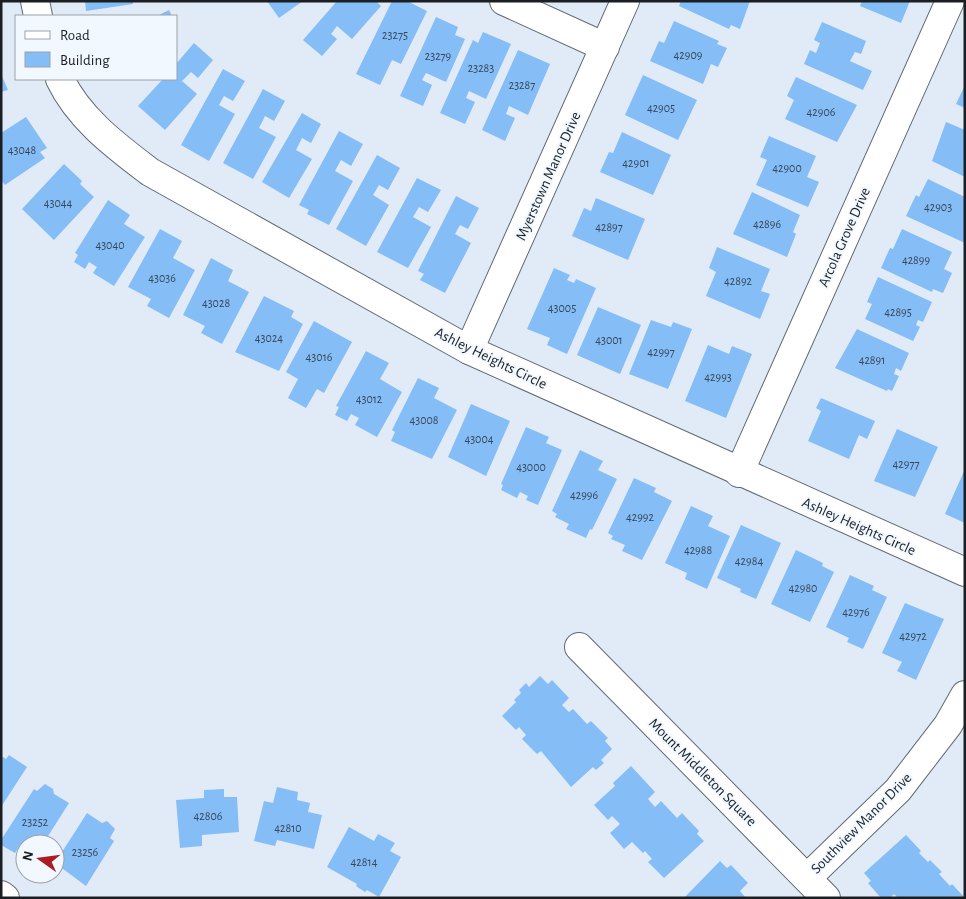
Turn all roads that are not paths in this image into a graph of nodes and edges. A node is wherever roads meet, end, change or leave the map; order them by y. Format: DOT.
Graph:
graph roads {
  1 [pos="35,1"];
  2 [pos="504,1"];
  3 [pos="625,1"];
  4 [pos="950,1"];
  5 [pos="38,15"];
  6 [pos="605,47"];
  7 [pos="60,80"];
  8 [pos="469,350"];
  9 [pos="738,473"];
  10 [pos="965,572"];
  11 [pos="579,647"];
  12 [pos="965,695"];
  13 [pos="807,878"];
  14 [pos="1,895"];
  15 [pos="5,898"];
  16 [pos="826,898"];
  1 -- 5 [label="street"];
  2 -- 6 [label="street"];
  3 -- 6 [label="street, Myerstown Manor Drive"];
  4 -- 9 [label="street, Arcola Grove Drive"];
  6 -- 8 [label="street, Myerstown Manor Drive"];
  7 -- 8 [label="street, Ashley Heights Circle"];
  8 -- 9 [label="street, Ashley Heights Circle"];
  9 -- 10 [label="street, Ashley Heights Circle"];
  11 -- 13 [label="street, Mount Middleton Square"];
  12 -- 13 [label="street, Southview Manor Drive"];
  13 -- 16 [label="street, Mount Middleton Square"];
  14 -- 15 [label="street"];
}
